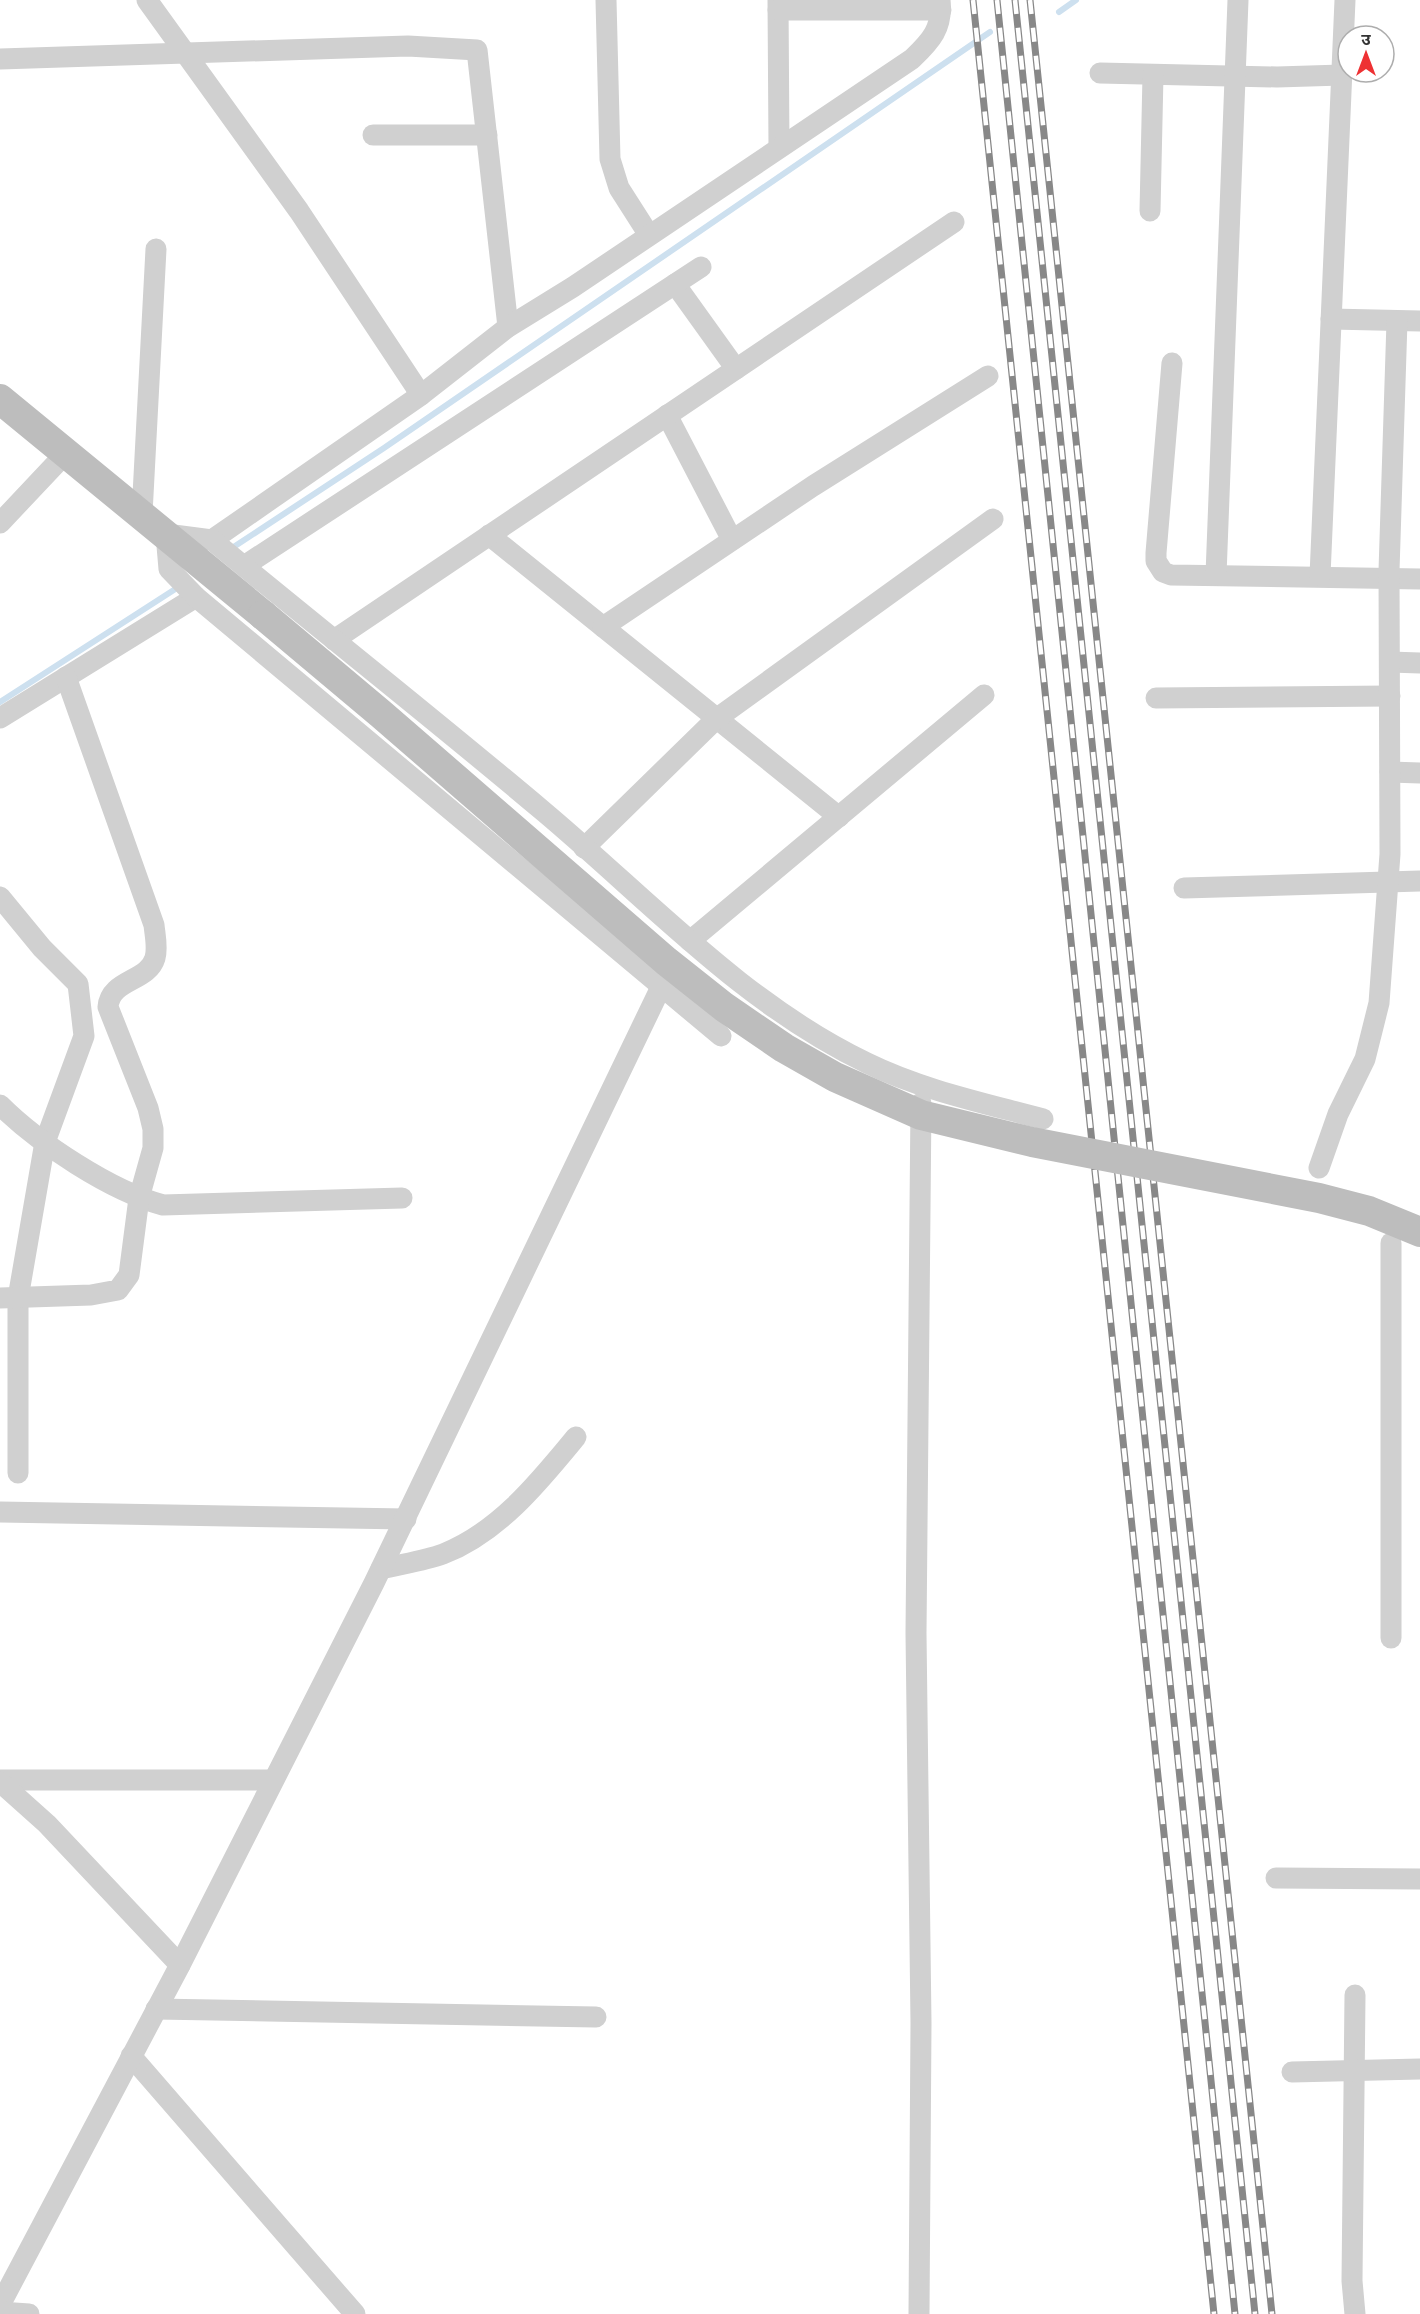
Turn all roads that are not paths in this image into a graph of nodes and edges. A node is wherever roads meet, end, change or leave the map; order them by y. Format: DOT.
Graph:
graph roads {
  1 [pos="147,0"];
  2 [pos="606,0"];
  3 [pos="1238,0"];
  4 [pos="1345,0"];
  5 [pos="778,5"];
  6 [pos="940,5"];
  7 [pos="1344,24"];
  8 [pos="183,51"];
  9 [pos="0,59"];
  10 [pos="1100,74"];
  11 [pos="1153,75"];
  12 [pos="1336,75"];
  13 [pos="1236,76"];
  14 [pos="1342,84"];
  15 [pos="373,135"];
  16 [pos="487,135"];
  17 [pos="779,148"];
  18 [pos="1150,211"];
  19 [pos="954,222"];
  20 [pos="649,235"];
  21 [pos="156,249"];
  22 [pos="701,267"];
  23 [pos="675,284"];
  24 [pos="1331,318"];
  25 [pos="1397,321"];
  26 [pos="1420,321"];
  27 [pos="508,327"];
  28 [pos="1172,363"];
  29 [pos="736,369"];
  30 [pos="988,376"];
  31 [pos="421,395"];
  32 [pos="0,399"];
  33 [pos="667,415"];
  34 [pos="66,453"];
  35 [pos="142,514"];
  36 [pos="993,519"];
  37 [pos="0,523"];
  38 [pos="166,534"];
  39 [pos="489,535"];
  40 [pos="732,540"];
  41 [pos="228,552"];
  42 [pos="1216,575"];
  43 [pos="1320,576"];
  44 [pos="1389,578"];
  45 [pos="1420,579"];
  46 [pos="188,588"];
  47 [pos="603,627"];
  48 [pos="334,640"];
  49 [pos="1390,662"];
  50 [pos="1420,663"];
  51 [pos="66,677"];
  52 [pos="984,695"];
  53 [pos="1390,696"];
  54 [pos="1156,698"];
  55 [pos="0,718"];
  56 [pos="716,719"];
  57 [pos="1390,772"];
  58 [pos="1420,773"];
  59 [pos="839,817"];
  60 [pos="584,848"];
  61 [pos="1388,881"];
  62 [pos="1420,881"];
  63 [pos="1184,888"];
  64 [pos="0,897"];
  65 [pos="690,941"];
  66 [pos="661,987"];
  67 [pos="721,1036"];
  68 [pos="921,1084"];
  69 [pos="0,1105"];
  70 [pos="1044,1119"];
  71 [pos="45,1142"];
  72 [pos="1319,1168"];
  73 [pos="139,1198"];
  74 [pos="402,1198"];
  75 [pos="1420,1232"];
  76 [pos="1391,1243"];
  77 [pos="9,1298"];
  78 [pos="576,1437"];
  79 [pos="18,1473"];
  80 [pos="0,1512"];
  81 [pos="405,1518"];
  82 [pos="381,1569"];
  83 [pos="1391,1638"];
  84 [pos="272,1780"];
  85 [pos="0,1781"];
  86 [pos="1276,1878"];
  87 [pos="1420,1879"];
  88 [pos="180,1965"];
  89 [pos="1355,1995"];
  90 [pos="156,2009"];
  91 [pos="596,2017"];
  92 [pos="131,2056"];
  93 [pos="1420,2069"];
  94 [pos="1354,2071"];
  95 [pos="1292,2072"];
  96 [pos="0,2305"];
  97 [pos="0,2312"];
  98 [pos="29,2314"];
  99 [pos="355,2314"];
  100 [pos="919,2314"];
  101 [pos="1355,2314"];
  1 -- 8 [label="street"];
  2 -- 20 [label="street"];
  3 -- 13 [label="street"];
  4 -- 7 [label="street"];
  5 -- 6 [label="street"];
  5 -- 17 [label="street"];
  6 -- 17 [label="street"];
  8 -- 9 [label="street"];
  8 -- 16 [label="street"];
  8 -- 31 [label="street"];
  10 -- 11 [label="street"];
  11 -- 13 [label="street"];
  11 -- 18 [label="street"];
  12 -- 13 [label="street"];
  13 -- 42 [label="street"];
  14 -- 24 [label="street"];
  15 -- 16 [label="street"];
  16 -- 27 [label="street"];
  17 -- 20 [label="street"];
  19 -- 29 [label="street"];
  20 -- 27 [label="street"];
  21 -- 35 [label="street"];
  22 -- 23 [label="street"];
  23 -- 29 [label="street"];
  23 -- 41 [label="street"];
  24 -- 25 [label="street"];
  24 -- 43 [label="street"];
  25 -- 26 [label="street"];
  25 -- 44 [label="street"];
  27 -- 31 [label="street"];
  28 -- 42 [label="street"];
  29 -- 33 [label="street"];
  30 -- 40 [label="street"];
  31 -- 41 [label="street"];
  32 -- 34 [label="street"];
  33 -- 39 [label="street"];
  33 -- 40 [label="street"];
  34 -- 35 [label="street"];
  34 -- 37 [label="street"];
  35 -- 38 [label="street"];
  36 -- 56 [label="street"];
  38 -- 41 [label="street"];
  38 -- 46 [label="street"];
  38 -- 75 [label="street, bridge"];
  39 -- 47 [label="street"];
  39 -- 48 [label="street"];
  40 -- 47 [label="street"];
  41 -- 48 [label="street"];
  42 -- 43 [label="street"];
  43 -- 44 [label="street"];
  44 -- 45 [label="street"];
  44 -- 49 [label="street"];
  46 -- 51 [label="street"];
  46 -- 66 [label="street"];
  47 -- 56 [label="street"];
  48 -- 60 [label="street"];
  49 -- 50 [label="street"];
  49 -- 53 [label="street"];
  51 -- 55 [label="street"];
  51 -- 73 [label="street"];
  52 -- 59 [label="street"];
  53 -- 54 [label="street"];
  53 -- 57 [label="street"];
  56 -- 59 [label="street"];
  56 -- 60 [label="street"];
  57 -- 58 [label="street"];
  57 -- 61 [label="street"];
  59 -- 65 [label="street"];
  60 -- 65 [label="street"];
  61 -- 62 [label="street"];
  61 -- 63 [label="street"];
  61 -- 72 [label="street"];
  64 -- 71 [label="street"];
  65 -- 68 [label="street"];
  66 -- 67 [label="street"];
  66 -- 81 [label="street"];
  68 -- 70 [label="street"];
  68 -- 100 [label="street"];
  69 -- 71 [label="street"];
  71 -- 73 [label="street"];
  71 -- 77 [label="street"];
  73 -- 74 [label="street"];
  73 -- 77 [label="street"];
  76 -- 83 [label="street"];
  77 -- 79 [label="street"];
  78 -- 82 [label="street"];
  80 -- 81 [label="street"];
  81 -- 82 [label="street"];
  82 -- 84 [label="street"];
  84 -- 85 [label="street"];
  84 -- 88 [label="street"];
  85 -- 88 [label="street"];
  86 -- 87 [label="street"];
  88 -- 90 [label="street"];
  89 -- 94 [label="street"];
  90 -- 91 [label="street"];
  90 -- 92 [label="street"];
  92 -- 96 [label="street"];
  92 -- 99 [label="street"];
  93 -- 94 [label="street"];
  94 -- 95 [label="street"];
  94 -- 101 [label="street"];
  97 -- 98 [label="street"];
}
